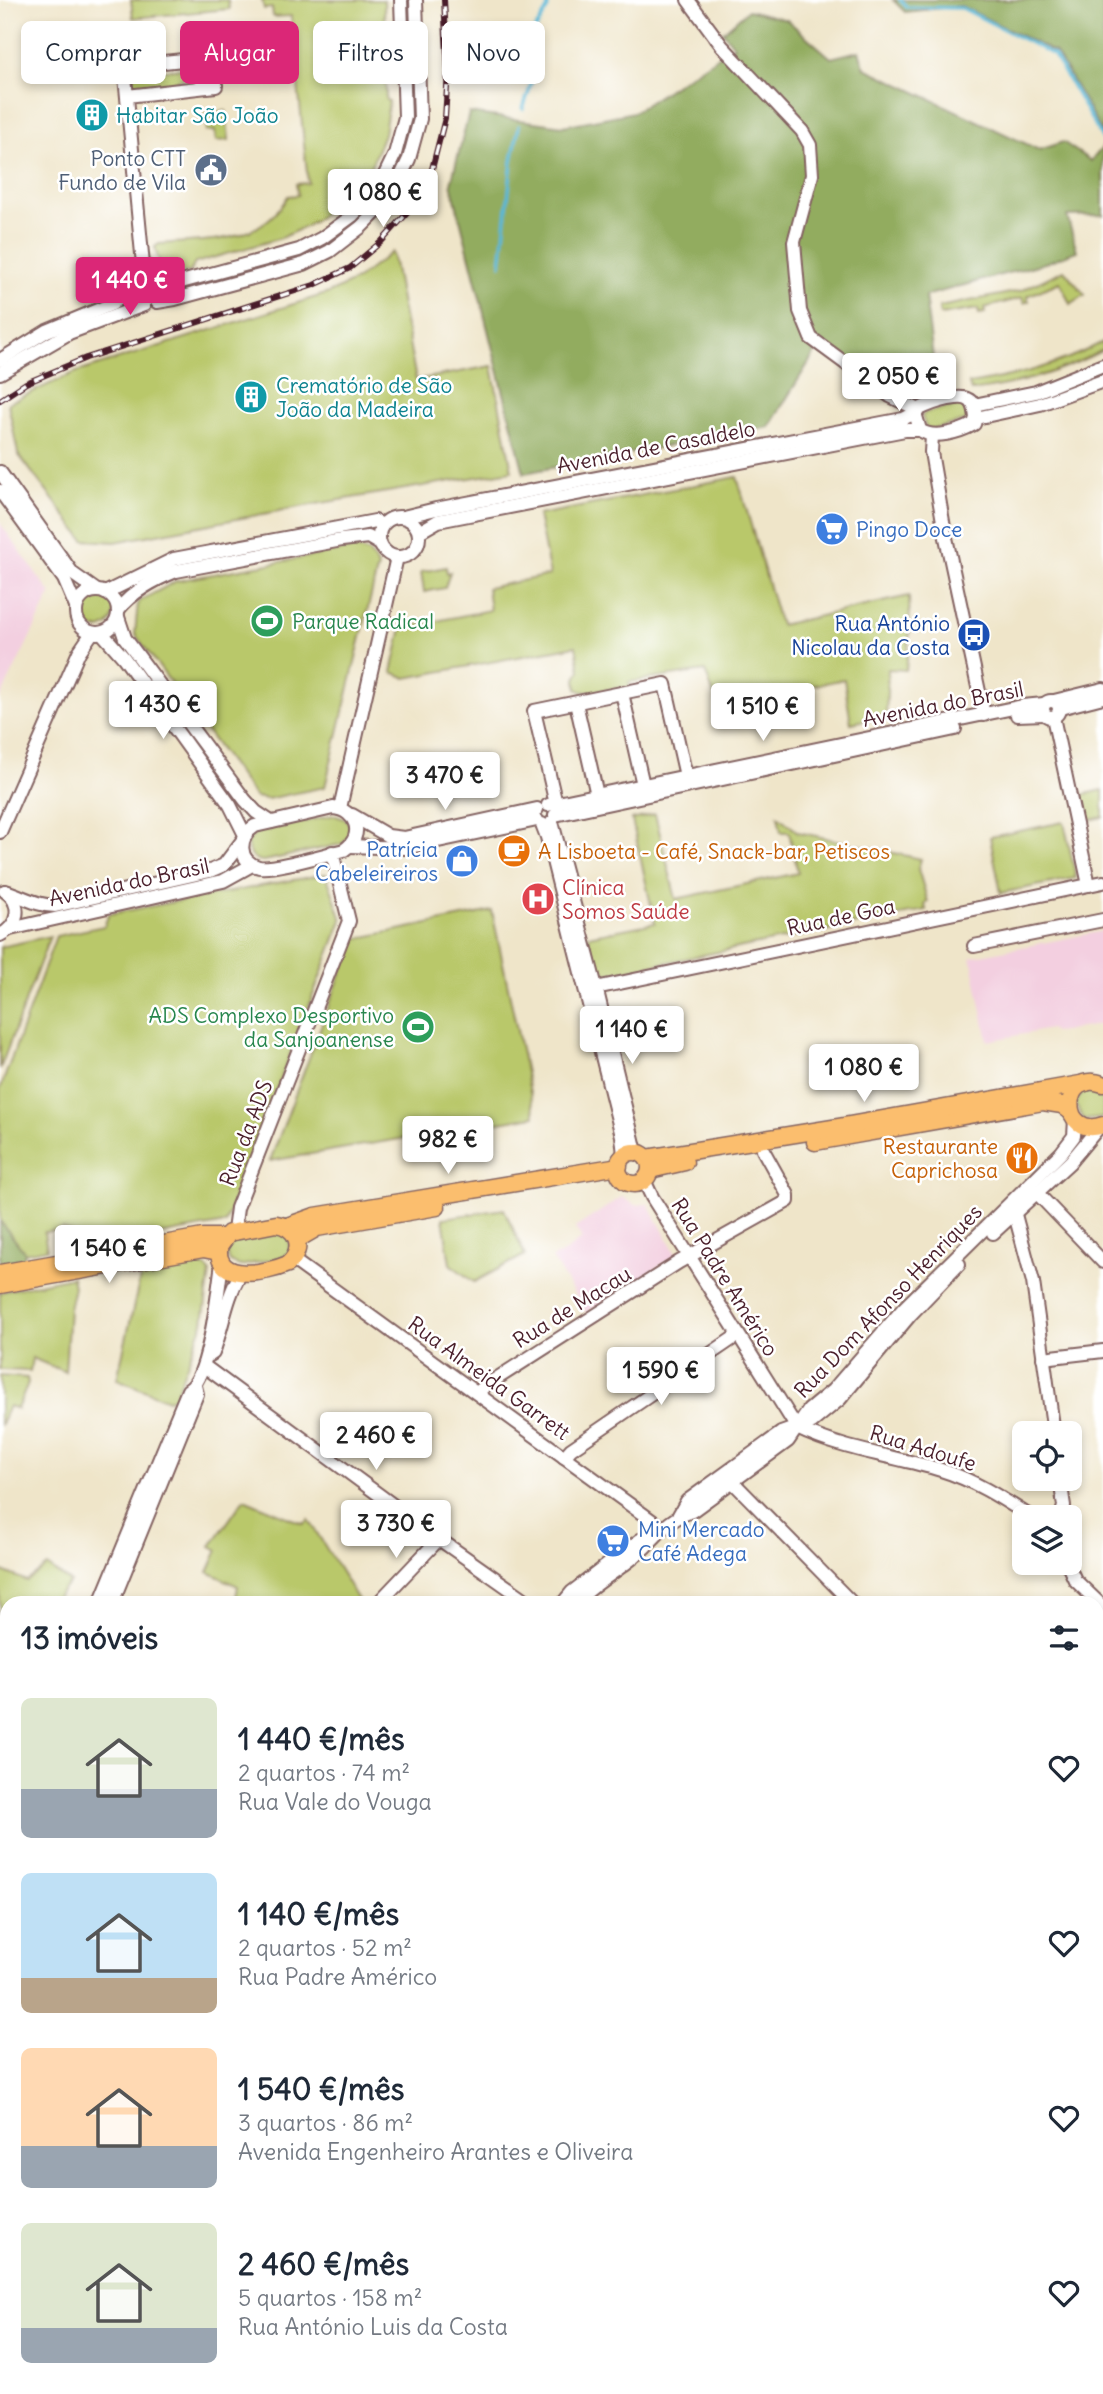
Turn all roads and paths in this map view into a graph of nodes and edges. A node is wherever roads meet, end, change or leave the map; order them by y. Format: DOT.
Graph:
graph roads {
  1 [pos="401,0"];
  2 [pos="416,0"];
  3 [pos="688,0"];
  4 [pos="127,96"];
  5 [pos="144,275"];
  6 [pos="161,283"];
  7 [pos="132,289"];
  8 [pos="150,304"];
  9 [pos="0,360"];
  10 [pos="1103,365"];
  11 [pos="0,373"];
  12 [pos="1103,381"];
  13 [pos="916,411"];
  14 [pos="975,411"];
  15 [pos="926,433"];
  16 [pos="2,481"];
  17 [pos="403,517"];
  18 [pos="383,525"];
  19 [pos="419,532"];
  20 [pos="380,544"];
  21 [pos="397,557"];
  22 [pos="101,592"];
  23 [pos="76,607"];
  24 [pos="118,613"];
  25 [pos="97,633"];
  26 [pos="1103,689"];
  27 [pos="622,693"];
  28 [pos="1103,697"];
  29 [pos="576,703"];
  30 [pos="1051,709"];
  31 [pos="984,715"];
  32 [pos="686,776"];
  33 [pos="643,785"];
  34 [pos="597,795"];
  35 [pos="346,812"];
  36 [pos="547,814"];
  37 [pos="271,822"];
  38 [pos="0,832"];
  39 [pos="243,838"];
  40 [pos="350,846"];
  41 [pos="332,852"];
  42 [pos="252,864"];
  43 [pos="1103,882"];
  44 [pos="1089,885"];
  45 [pos="2,890"];
  46 [pos="1103,920"];
  47 [pos="5,932"];
  48 [pos="974,946"];
  49 [pos="591,988"];
  50 [pos="1097,1082"];
  51 [pos="1073,1115"];
  52 [pos="1101,1126"];
  53 [pos="762,1150"];
  54 [pos="635,1165"];
  55 [pos="1037,1194"];
  56 [pos="1013,1209"];
  57 [pos="292,1233"];
  58 [pos="225,1246"];
  59 [pos="689,1257"];
  60 [pos="293,1260"];
  61 [pos="1103,1262"];
  62 [pos="0,1273"];
  63 [pos="241,1273"];
  64 [pos="0,1285"];
  65 [pos="738,1335"];
  66 [pos="1103,1351"];
  67 [pos="1043,1358"];
  68 [pos="205,1362"];
  69 [pos="477,1393"];
  70 [pos="1052,1421"];
  71 [pos="797,1429"];
  72 [pos="564,1457"];
  73 [pos="729,1478"];
  74 [pos="1013,1505"];
  75 [pos="658,1532"];
  76 [pos="439,1539"];
  77 [pos="1072,1575"];
  78 [pos="111,1596"];
  79 [pos="385,1596"];
  80 [pos="520,1596"];
  81 [pos="569,1596"];
  82 [pos="584,1596"];
  83 [pos="845,1596"];
  84 [pos="1091,1596"];
  85 [pos="2,2394"];
  86 [pos="10,2394"];
  1 -- 6 [label="street"];
  2 -- 8 [label="street"];
  3 -- 13 [label="street"];
  4 -- 4 [label="street"];
  4 -- 5 [label="street"];
  5 -- 6 [label="street"];
  5 -- 7 [label="street"];
  6 -- 8 [label="street"];
  7 -- 8 [label="street"];
  7 -- 9 [label="street"];
  8 -- 11 [label="street"];
  10 -- 14 [label="street, Avenida de Casaldelo"];
  12 -- 14 [label="street, Avenida de Casaldelo"];
  13 -- 14 [label="street, Avenida de Casaldelo"];
  13 -- 15 [label="street"];
  13 -- 17 [label="street, Avenida de Casaldelo"];
  14 -- 15 [label="street, Avenida de Casaldelo"];
  15 -- 19 [label="street, Avenida de Casaldelo"];
  15 -- 31 [label="street"];
  16 -- 22 [label="street"];
  16 -- 23 [label="street"];
  17 -- 18 [label="street, Avenida de Casaldelo"];
  17 -- 19 [label="street"];
  18 -- 20 [label="street"];
  18 -- 22 [label="street, Avenida de Casaldelo"];
  19 -- 21 [label="street"];
  20 -- 21 [label="street"];
  20 -- 24 [label="street"];
  21 -- 35 [label="street"];
  22 -- 23 [label="street"];
  22 -- 24 [label="street"];
  23 -- 25 [label="street"];
  24 -- 25 [label="street"];
  24 -- 37 [label="street"];
  25 -- 38 [label="street"];
  25 -- 39 [label="street"];
  26 -- 30 [label="street, Avenida do Brasil"];
  27 -- 29 [label="street"];
  27 -- 32 [label="street"];
  27 -- 33 [label="street"];
  28 -- 30 [label="street, Avenida do Brasil"];
  29 -- 34 [label="street"];
  29 -- 36 [label="street"];
  30 -- 31 [label="street, Avenida do Brasil"];
  30 -- 36 [label="street, Avenida do Brasil"];
  30 -- 44 [label="street"];
  31 -- 32 [label="street, Avenida do Brasil"];
  32 -- 33 [label="street, Avenida do Brasil"];
  33 -- 34 [label="street, Avenida do Brasil"];
  34 -- 36 [label="street, Avenida do Brasil"];
  35 -- 36 [label="street, Avenida do Brasil"];
  35 -- 37 [label="street, Avenida do Brasil"];
  35 -- 40 [label="street"];
  36 -- 40 [label="street, Avenida do Brasil"];
  36 -- 49 [label="street, Rua Padre Américo"];
  37 -- 39 [label="street, Avenida do Brasil"];
  39 -- 42 [label="street"];
  39 -- 45 [label="street, Avenida do Brasil"];
  40 -- 41 [label="street, Avenida do Brasil"];
  41 -- 42 [label="street, Avenida do Brasil"];
  41 -- 58 [label="street, Rua da ADS"];
  42 -- 47 [label="street, Avenida do Brasil"];
  43 -- 44 [label="street, Rua de Goa"];
  44 -- 49 [label="street, Rua de Goa"];
  45 -- 47 [label="street, Avenida do Brasil"];
  46 -- 48 [label="street"];
  49 -- 54 [label="street, Rua Padre Américo"];
  50 -- 51 [label="main road, Rua Dom Afonso Henriques"];
  50 -- 54 [label="main road"];
  51 -- 52 [label="main road, Rua Dom Afonso Henriques"];
  51 -- 53 [label="main road"];
  51 -- 56 [label="street, Rua Dom Afonso Henriques"];
  52 -- 55 [label="street, Rua Dom Afonso Henriques"];
  53 -- 54 [label="main road"];
  53 -- 59 [label="street, Rua de Macau"];
  54 -- 57 [label="main road"];
  54 -- 59 [label="street, Rua Padre Américo"];
  55 -- 56 [label="street, Rua Dom Afonso Henriques"];
  55 -- 61 [label="street"];
  56 -- 67 [label="street"];
  56 -- 71 [label="street, Rua Dom Afonso Henriques"];
  57 -- 58 [label="main road"];
  57 -- 60 [label="main road"];
  58 -- 62 [label="main road"];
  58 -- 63 [label="main road"];
  58 -- 64 [label="main road"];
  58 -- 68 [label="street, Rua da ADS"];
  59 -- 65 [label="street, Rua Padre Américo"];
  59 -- 69 [label="street, Rua de Macau"];
  60 -- 63 [label="main road"];
  60 -- 69 [label="street, Rua Almeida Garrett"];
  63 -- 68 [label="street"];
  65 -- 71 [label="street, Rua Padre Américo"];
  65 -- 72 [label="street"];
  66 -- 67 [label="street"];
  67 -- 70 [label="street"];
  68 -- 76 [label="street"];
  68 -- 78 [label="street"];
  69 -- 72 [label="street, Rua Almeida Garrett"];
  71 -- 73 [label="street, Rua Dom Afonso Henriques"];
  71 -- 74 [label="street, Rua Adoufe"];
  72 -- 75 [label="street, Rua Almeida Garrett"];
  73 -- 75 [label="street, Rua Dom Afonso Henriques"];
  73 -- 83 [label="street"];
  75 -- 81 [label="street, Rua Dom Afonso Henriques"];
  75 -- 82 [label="street, Rua Dom Afonso Henriques"];
  76 -- 79 [label="street"];
  76 -- 80 [label="street"];
  77 -- 84 [label="street"];
  85 -- 86 [label="street"];
}
